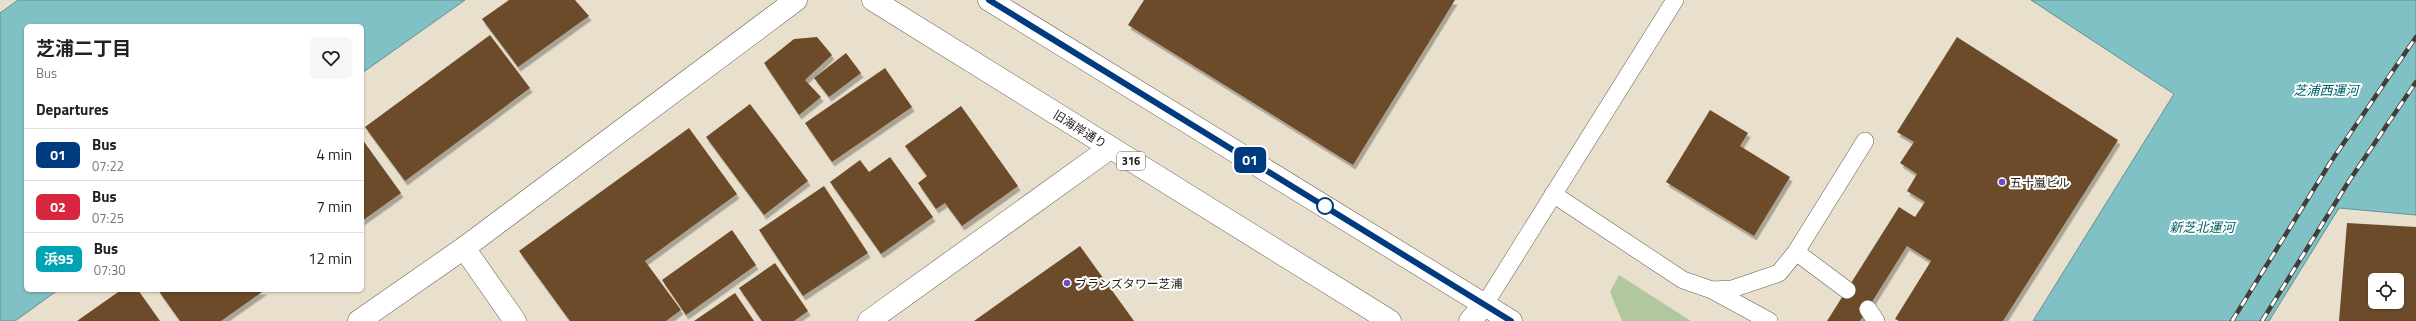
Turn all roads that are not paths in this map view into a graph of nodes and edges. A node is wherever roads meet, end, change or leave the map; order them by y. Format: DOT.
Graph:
graph roads {
  1 [pos="796,0"];
  2 [pos="873,0"];
  3 [pos="989,0"];
  4 [pos="1675,0"];
  5 [pos="1865,141"];
  6 [pos="1110,148"];
  7 [pos="1553,194"];
  8 [pos="464,248"];
  9 [pos="1796,252"];
  10 [pos="1712,290"];
  11 [pos="1847,290"];
  12 [pos="1484,304"];
  13 [pos="359,321"];
  14 [pos="515,321"];
  15 [pos="869,321"];
  16 [pos="1390,321"];
  17 [pos="1470,321"];
  18 [pos="1512,321"];
  19 [pos="1769,321"];
  1 -- 8 [label="main road"];
  2 -- 6 [label="main road, 旧海岸通り / 316"];
  3 -- 12 [label="main road"];
  4 -- 7 [label="lane"];
  5 -- 9 [label="lane"];
  6 -- 15 [label="main road"];
  6 -- 16 [label="main road, 旧海岸通り / 316"];
  7 -- 10 [label="lane"];
  7 -- 12 [label="lane"];
  8 -- 13 [label="main road"];
  8 -- 14 [label="main road"];
  9 -- 10 [label="lane"];
  9 -- 11 [label="lane"];
  10 -- 19 [label="lane"];
  12 -- 17 [label="main road"];
  12 -- 18 [label="main road"];
}
